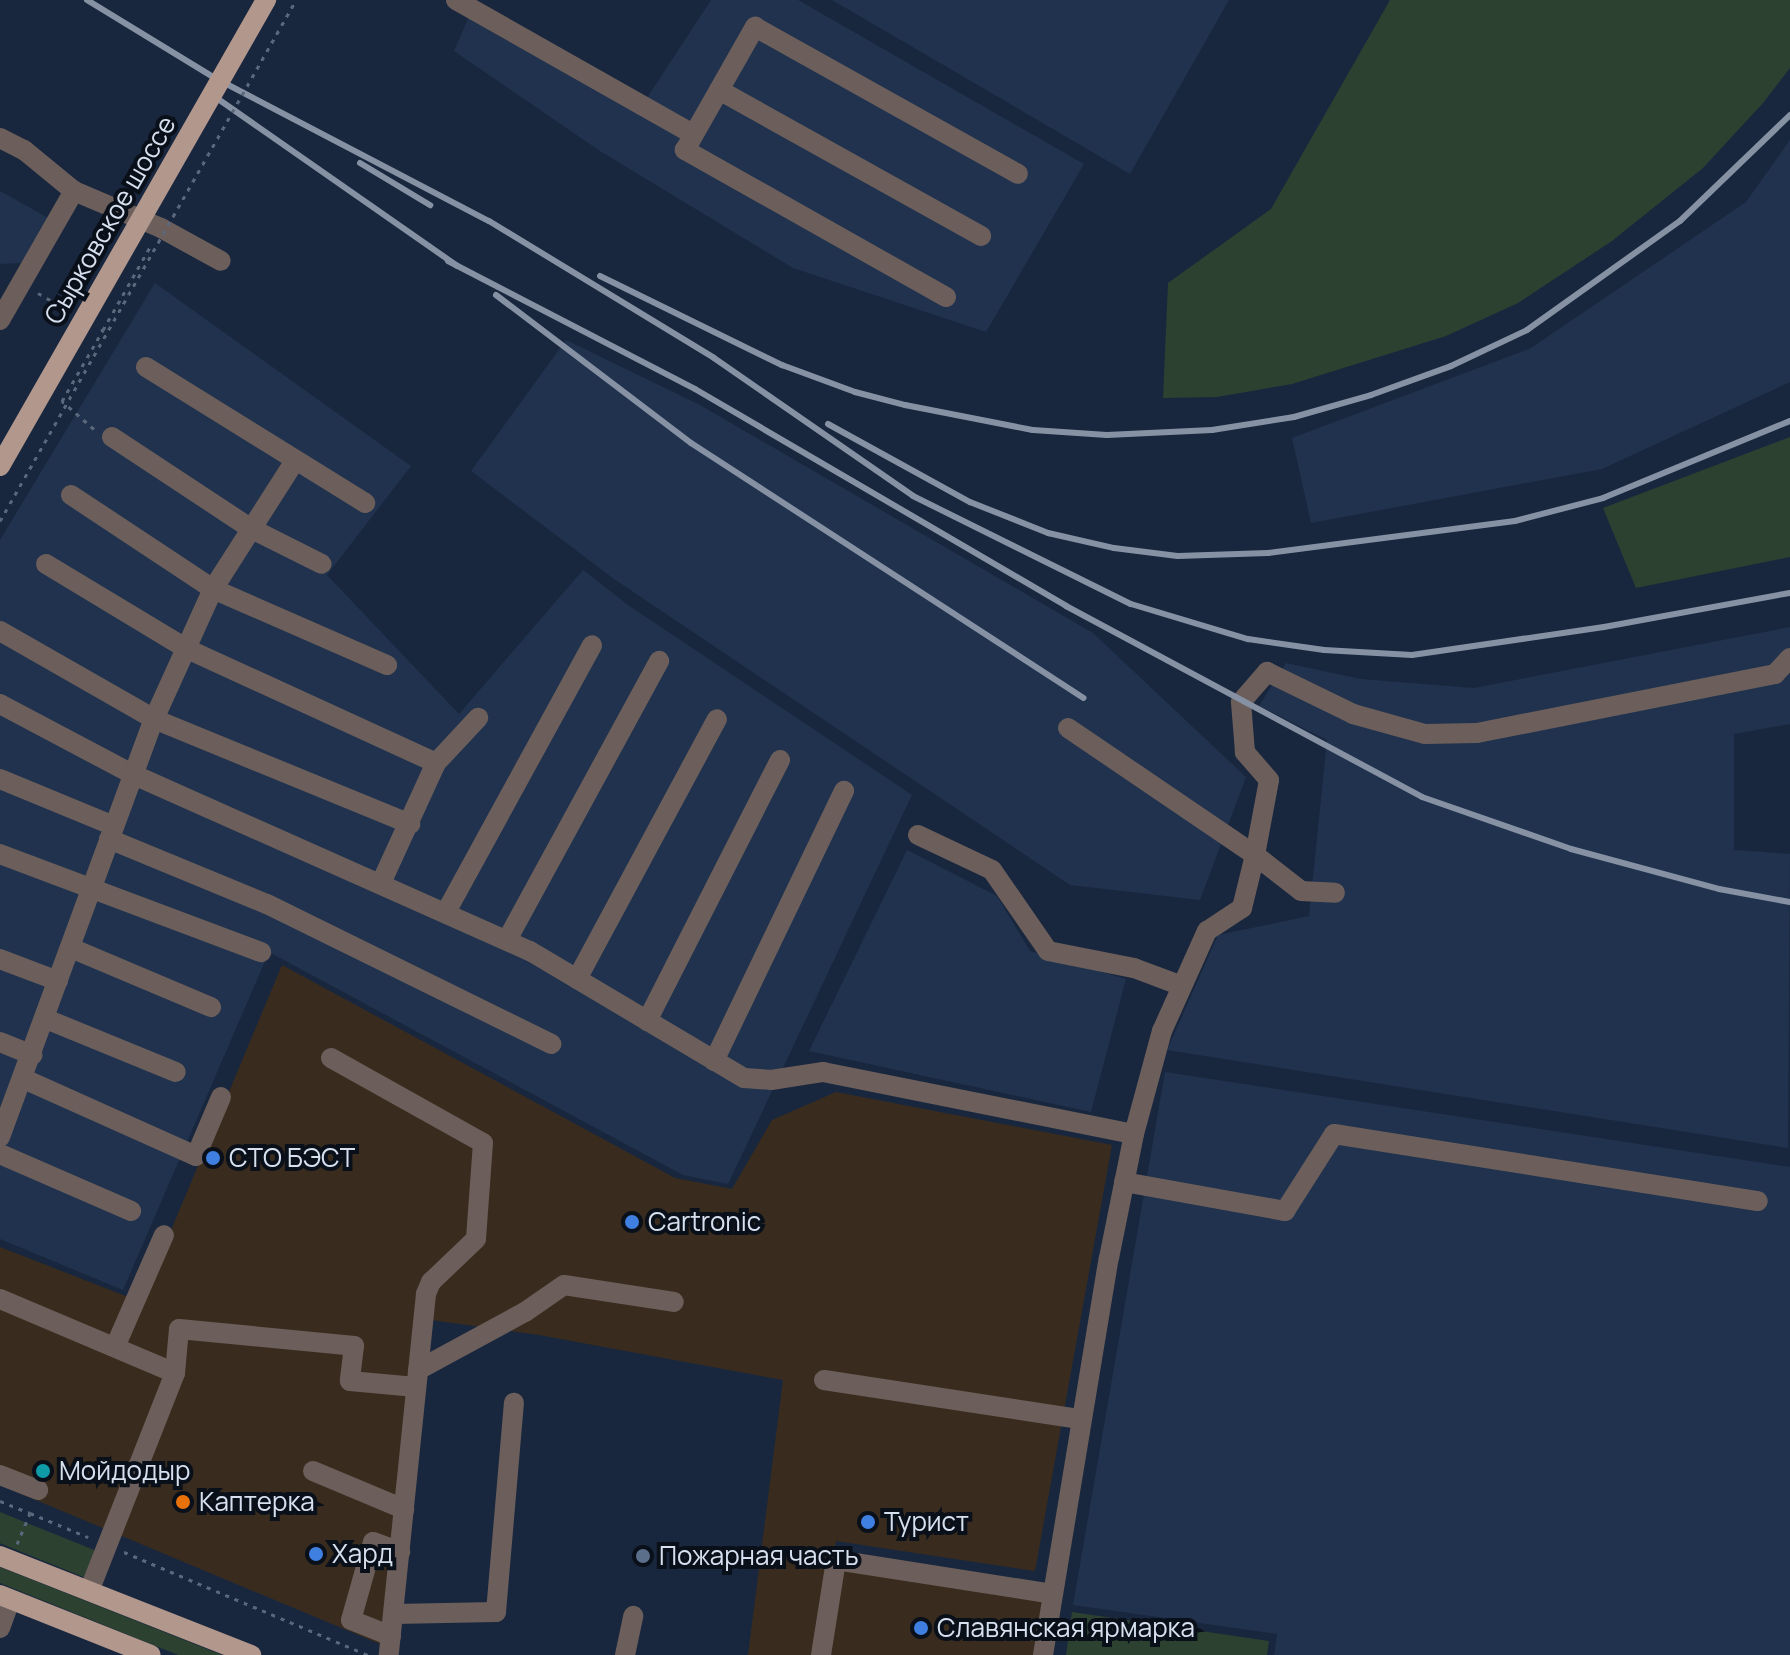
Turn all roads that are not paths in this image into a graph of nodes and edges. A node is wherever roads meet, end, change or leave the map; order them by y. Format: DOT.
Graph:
graph roads {
  1 [pos="266,0"];
  2 [pos="456,0"];
  3 [pos="719,90"];
  4 [pos="693,134"];
  5 [pos="0,138"];
  6 [pos="1018,174"];
  7 [pos="74,191"];
  8 [pos="981,236"];
  9 [pos="221,261"];
  10 [pos="946,297"];
  11 [pos="0,320"];
  12 [pos="146,367"];
  13 [pos="112,437"];
  14 [pos="295,461"];
  15 [pos="0,466"];
  16 [pos="71,495"];
  17 [pos="365,503"];
  18 [pos="250,528"];
  19 [pos="46,564"];
  20 [pos="322,564"];
  21 [pos="213,589"];
  22 [pos="0,631"];
  23 [pos="592,645"];
  24 [pos="185,648"];
  25 [pos="1790,658"];
  26 [pos="659,661"];
  27 [pos="387,665"];
  28 [pos="0,704"];
  29 [pos="478,718"];
  30 [pos="154,719"];
  31 [pos="717,719"];
  32 [pos="1068,728"];
  33 [pos="780,760"];
  34 [pos="436,763"];
  35 [pos="132,774"];
  36 [pos="0,779"];
  37 [pos="844,791"];
  38 [pos="410,824"];
  39 [pos="112,832"];
  40 [pos="918,835"];
  41 [pos="0,854"];
  42 [pos="1255,855"];
  43 [pos="381,883"];
  44 [pos="93,887"];
  45 [pos="1335,893"];
  46 [pos="446,912"];
  47 [pos="507,940"];
  48 [pos="71,948"];
  49 [pos="261,952"];
  50 [pos="0,959"];
  51 [pos="577,979"];
  52 [pos="58,981"];
  53 [pos="1182,986"];
  54 [pos="211,1007"];
  55 [pos="46,1019"];
  56 [pos="647,1021"];
  57 [pos="0,1042"];
  58 [pos="551,1044"];
  59 [pos="33,1055"];
  60 [pos="331,1058"];
  61 [pos="714,1061"];
  62 [pos="176,1072"];
  63 [pos="24,1079"];
  64 [pos="221,1097"];
  65 [pos="1134,1134"];
  66 [pos="0,1137"];
  67 [pos="0,1154"];
  68 [pos="1124,1182"];
  69 [pos="1758,1201"];
  70 [pos="131,1211"];
  71 [pos="164,1235"];
  72 [pos="0,1299"];
  73 [pos="674,1302"];
  74 [pos="115,1347"];
  75 [pos="175,1373"];
  76 [pos="417,1379"];
  77 [pos="824,1380"];
  78 [pos="514,1403"];
  79 [pos="1080,1419"];
  80 [pos="313,1471"];
  81 [pos="0,1475"];
  82 [pos="38,1490"];
  83 [pos="404,1509"];
  84 [pos="400,1552"];
  85 [pos="5,1558"];
  86 [pos="89,1591"];
  87 [pos="1052,1594"];
  88 [pos="5,1598"];
  89 [pos="394,1614"];
  90 [pos="633,1616"];
  91 [pos="0,1628"];
  92 [pos="390,1646"];
  93 [pos="151,1655"];
  94 [pos="251,1655"];
  95 [pos="625,1655"];
  96 [pos="821,1655"];
  97 [pos="1043,1655"];
  1 -- 15 [label="main road, Сырковское шоссе, bridge"];
  2 -- 4 [label="street"];
  3 -- 4 [label="street"];
  3 -- 6 [label="street"];
  3 -- 8 [label="street"];
  4 -- 10 [label="street"];
  5 -- 7 [label="street"];
  7 -- 9 [label="street"];
  7 -- 11 [label="street"];
  12 -- 14 [label="street"];
  13 -- 18 [label="street"];
  14 -- 17 [label="street"];
  14 -- 18 [label="street"];
  16 -- 21 [label="street"];
  18 -- 20 [label="street"];
  18 -- 21 [label="street"];
  19 -- 24 [label="street"];
  21 -- 24 [label="street"];
  21 -- 27 [label="street"];
  22 -- 30 [label="street"];
  23 -- 46 [label="street"];
  24 -- 30 [label="street"];
  24 -- 34 [label="street"];
  25 -- 42 [label="street"];
  26 -- 47 [label="street"];
  28 -- 35 [label="street"];
  29 -- 34 [label="street"];
  30 -- 35 [label="street"];
  30 -- 38 [label="street"];
  31 -- 51 [label="street"];
  32 -- 42 [label="street"];
  33 -- 56 [label="street"];
  34 -- 38 [label="street"];
  35 -- 39 [label="street"];
  35 -- 43 [label="street"];
  36 -- 39 [label="street"];
  37 -- 61 [label="street"];
  38 -- 43 [label="street"];
  39 -- 44 [label="street"];
  39 -- 58 [label="street"];
  40 -- 53 [label="street"];
  41 -- 44 [label="street"];
  42 -- 45 [label="street"];
  42 -- 53 [label="street"];
  43 -- 46 [label="street"];
  44 -- 48 [label="street"];
  44 -- 49 [label="street"];
  46 -- 47 [label="street"];
  47 -- 51 [label="street"];
  48 -- 52 [label="street"];
  48 -- 54 [label="street"];
  50 -- 52 [label="street"];
  51 -- 56 [label="street"];
  52 -- 55 [label="street"];
  53 -- 65 [label="street"];
  55 -- 59 [label="street"];
  55 -- 62 [label="street"];
  56 -- 61 [label="street"];
  57 -- 59 [label="street"];
  59 -- 63 [label="street"];
  60 -- 76 [label="street"];
  61 -- 65 [label="street"];
  63 -- 64 [label="street"];
  63 -- 66 [label="street"];
  65 -- 68 [label="street"];
  67 -- 70 [label="street"];
  68 -- 69 [label="street"];
  68 -- 79 [label="street"];
  71 -- 74 [label="street"];
  72 -- 74 [label="street"];
  73 -- 76 [label="street"];
  74 -- 75 [label="street"];
  75 -- 76 [label="street"];
  75 -- 86 [label="street"];
  76 -- 83 [label="street"];
  77 -- 79 [label="street"];
  78 -- 89 [label="street"];
  79 -- 87 [label="street"];
  80 -- 83 [label="street"];
  81 -- 82 [label="street"];
  83 -- 84 [label="street"];
  84 -- 89 [label="street"];
  84 -- 92 [label="street"];
  85 -- 86 [label="main road"];
  86 -- 94 [label="main road"];
  87 -- 96 [label="street"];
  87 -- 97 [label="street"];
  88 -- 91 [label="street"];
  88 -- 93 [label="main road"];
  89 -- 92 [label="street"];
  90 -- 95 [label="street"];
}
